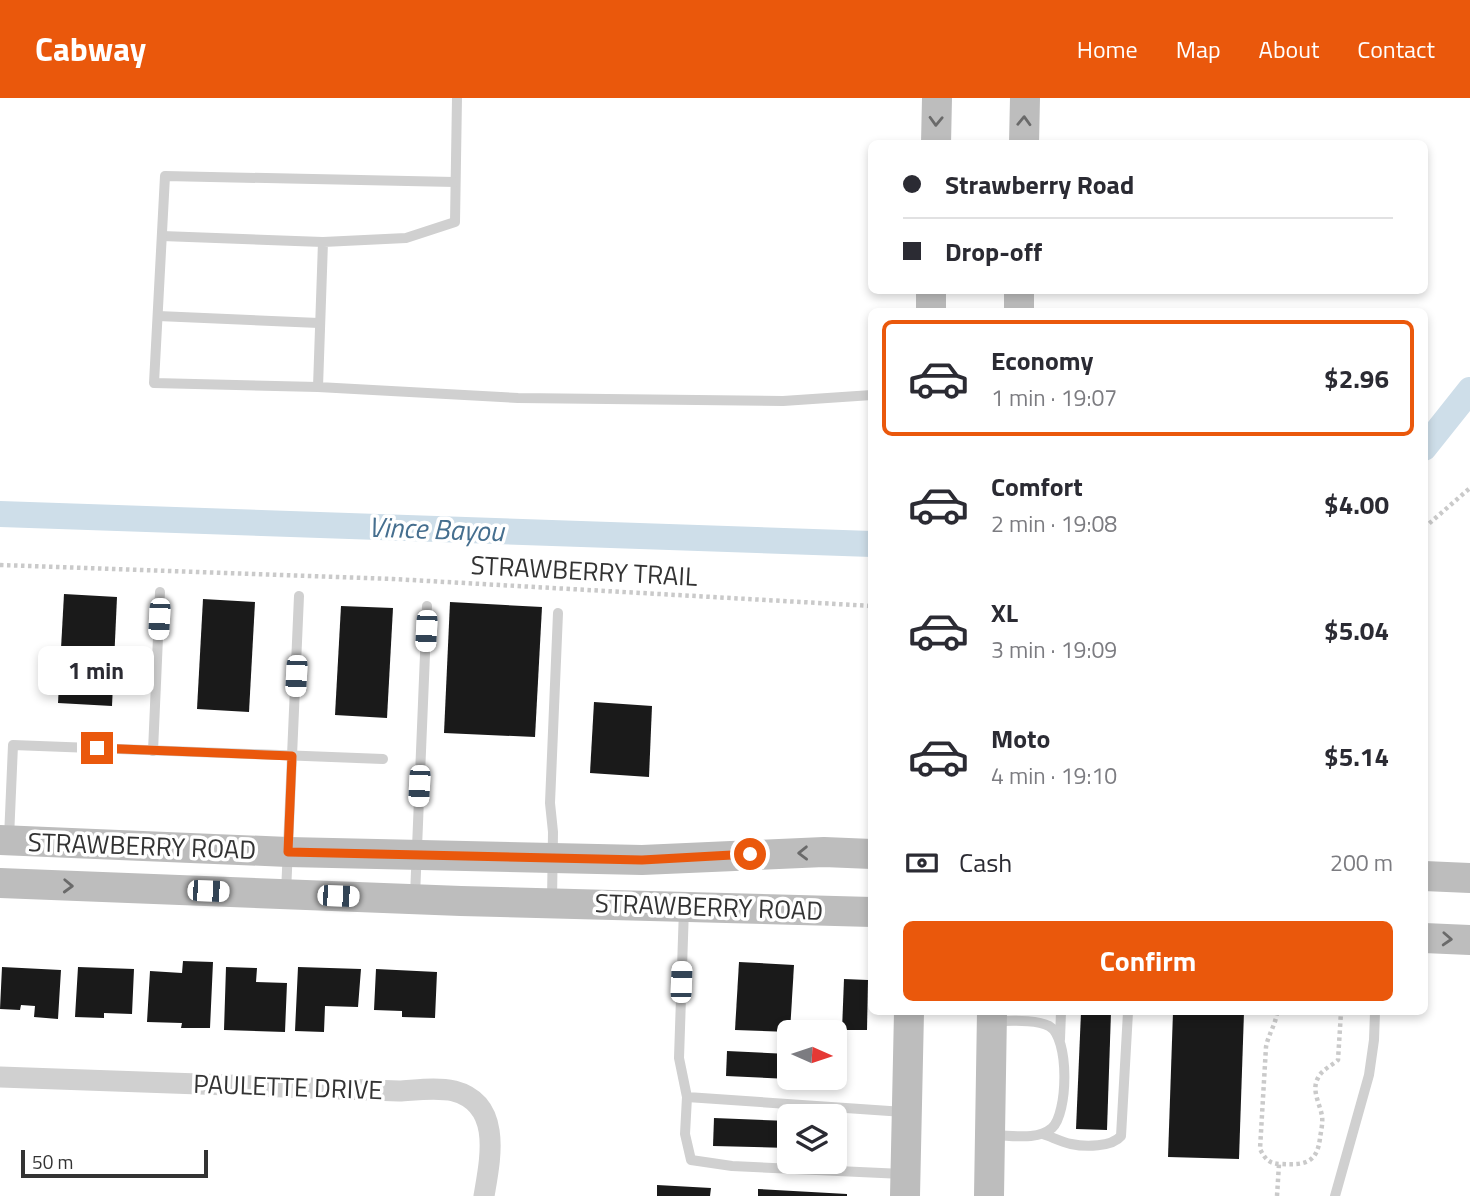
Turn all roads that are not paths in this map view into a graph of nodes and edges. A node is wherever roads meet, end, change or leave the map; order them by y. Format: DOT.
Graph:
graph roads {
  1 [pos="457,98"];
  2 [pos="937,98"];
  3 [pos="1025,98"];
  4 [pos="936,140"];
  5 [pos="1024,140"];
  6 [pos="456,182"];
  7 [pos="162,236"];
  8 [pos="323,242"];
  9 [pos="158,316"];
  10 [pos="319,323"];
  11 [pos="318,387"];
  12 [pos="868,395"];
  13 [pos="160,592"];
  14 [pos="299,596"];
  15 [pos="428,606"];
  16 [pos="558,613"];
  17 [pos="0,745"];
  18 [pos="13,745"];
  19 [pos="153,751"];
  20 [pos="292,756"];
  21 [pos="383,759"];
  22 [pos="5,840"];
  23 [pos="288,852"];
  24 [pos="868,854"];
  25 [pos="416,855"];
  26 [pos="553,857"];
  27 [pos="1428,876"];
  28 [pos="1470,878"];
  29 [pos="0,883"];
  30 [pos="286,894"];
  31 [pos="415,899"];
  32 [pos="552,902"];
  33 [pos="684,906"];
  34 [pos="868,912"];
  35 [pos="1428,938"];
  36 [pos="1470,940"];
  37 [pos="909,1015"];
  38 [pos="1060,1015"];
  39 [pos="1128,1015"];
  40 [pos="1375,1015"];
  41 [pos="992,1016"];
  42 [pos="1060,1039"];
  43 [pos="0,1077"];
  44 [pos="687,1097"];
  45 [pos="907,1112"];
  46 [pos="1043,1134"];
  47 [pos="990,1135"];
  48 [pos="905,1185"];
  49 [pos="484,1196"];
  50 [pos="989,1196"];
  51 [pos="1335,1196"];
  1 -- 6 [label="lane"];
  2 -- 4 [label="street, one-way"];
  5 -- 3 [label="street, one-way"];
  6 -- 7 [label="lane"];
  6 -- 8 [label="lane"];
  7 -- 8 [label="lane"];
  7 -- 9 [label="lane"];
  8 -- 10 [label="lane"];
  9 -- 10 [label="lane"];
  9 -- 11 [label="lane"];
  10 -- 11 [label="lane"];
  11 -- 12 [label="lane"];
  13 -- 19 [label="lane"];
  14 -- 20 [label="lane"];
  15 -- 25 [label="lane"];
  16 -- 26 [label="lane"];
  17 -- 18 [label="lane"];
  18 -- 19 [label="lane"];
  18 -- 22 [label="lane"];
  19 -- 20 [label="lane"];
  20 -- 21 [label="lane"];
  20 -- 23 [label="lane"];
  22 -- 23 [label="street, STRAWBERRY ROAD"];
  23 -- 25 [label="street, STRAWBERRY ROAD"];
  23 -- 30 [label="lane"];
  24 -- 26 [label="street, STRAWBERRY ROAD, one-way"];
  25 -- 26 [label="street, STRAWBERRY ROAD"];
  25 -- 31 [label="lane"];
  26 -- 32 [label="lane"];
  27 -- 28 [label="street"];
  29 -- 30 [label="street, STRAWBERRY ROAD, one-way"];
  30 -- 31 [label="street, STRAWBERRY ROAD"];
  31 -- 32 [label="street, STRAWBERRY ROAD"];
  32 -- 33 [label="street, STRAWBERRY ROAD"];
  33 -- 34 [label="street, STRAWBERRY ROAD"];
  33 -- 44 [label="lane"];
  35 -- 36 [label="street, one-way"];
  37 -- 45 [label="street"];
  38 -- 42 [label="lane"];
  39 -- 46 [label="lane"];
  40 -- 51 [label="lane"];
  41 -- 42 [label="lane"];
  41 -- 47 [label="street"];
  42 -- 46 [label="lane"];
  43 -- 49 [label="street, PAULETTE DRIVE"];
  44 -- 45 [label="lane"];
  44 -- 48 [label="lane"];
  45 -- 48 [label="street"];
  46 -- 47 [label="lane"];
  47 -- 50 [label="street"];
}
